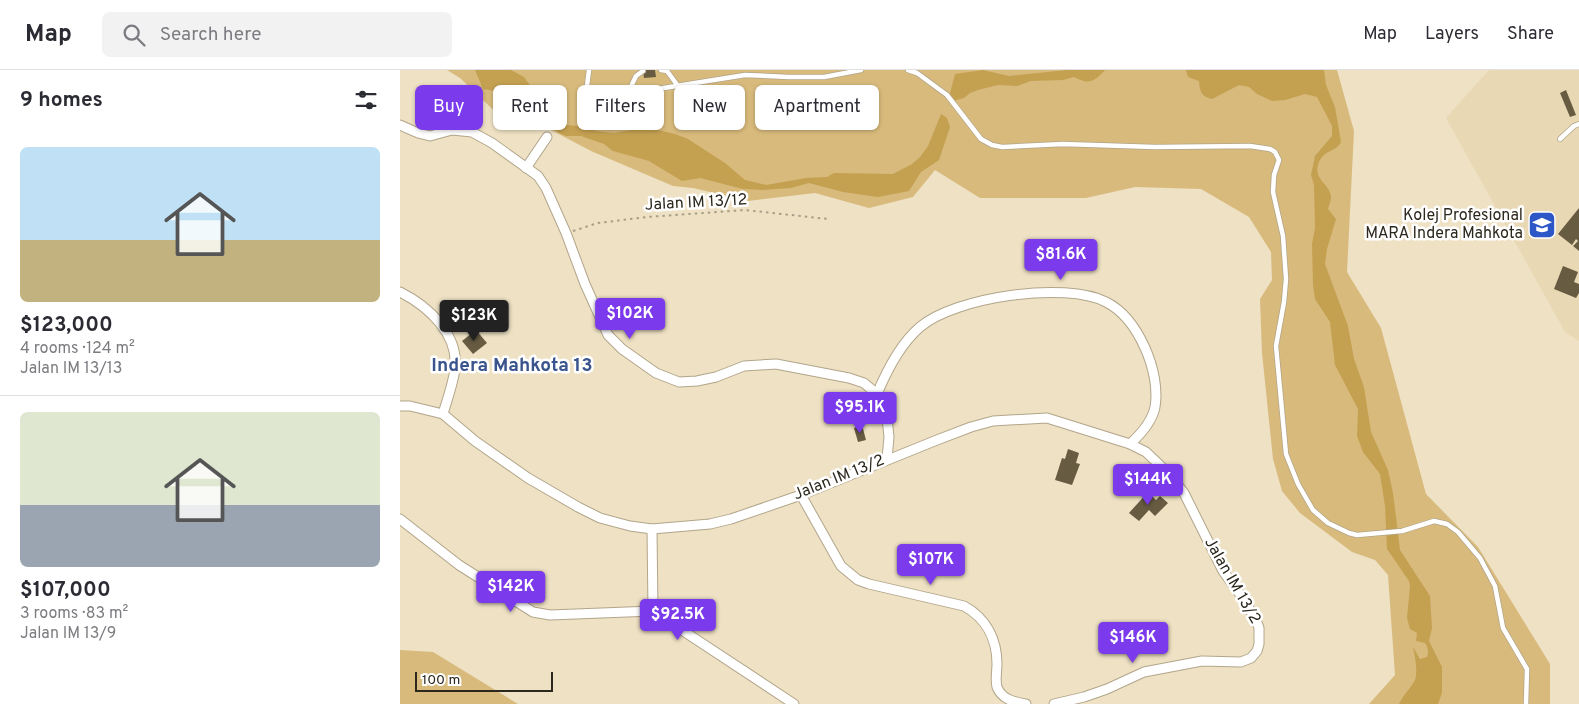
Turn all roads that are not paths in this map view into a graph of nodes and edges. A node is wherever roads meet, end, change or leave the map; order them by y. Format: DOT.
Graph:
graph roads {
  1 [pos="589,70"];
  2 [pos="661,70"];
  3 [pos="861,70"];
  4 [pos="908,70"];
  5 [pos="643,72"];
  6 [pos="587,85"];
  7 [pos="632,85"];
  8 [pos="677,85"];
  9 [pos="684,85"];
  10 [pos="1579,124"];
  11 [pos="400,125"];
  12 [pos="548,137"];
  13 [pos="1560,139"];
  14 [pos="526,168"];
  15 [pos="400,292"];
  16 [pos="877,394"];
  17 [pos="400,406"];
  18 [pos="442,414"];
  19 [pos="1130,444"];
  20 [pos="887,458"];
  21 [pos="801,495"];
  22 [pos="400,519"];
  23 [pos="652,529"];
  24 [pos="653,611"];
  25 [pos="794,704"];
  26 [pos="1026,704"];
  27 [pos="1054,704"];
  28 [pos="1526,704"];
  1 -- 6 [label="lane"];
  2 -- 8 [label="lane"];
  3 -- 9 [label="lane"];
  4 -- 28 [label="lane"];
  5 -- 7 [label="lane"];
  10 -- 13 [label="lane"];
  11 -- 14 [label="street"];
  12 -- 14 [label="street"];
  14 -- 16 [label="street"];
  15 -- 18 [label="street"];
  16 -- 19 [label="street"];
  16 -- 20 [label="street"];
  17 -- 18 [label="street, Jalan IM 13/2"];
  18 -- 23 [label="street, Jalan IM 13/2"];
  19 -- 20 [label="street, Jalan IM 13/2"];
  19 -- 27 [label="street, Jalan IM 13/2"];
  20 -- 21 [label="street, Jalan IM 13/2"];
  21 -- 23 [label="street, Jalan IM 13/2"];
  21 -- 26 [label="street"];
  22 -- 24 [label="street"];
  23 -- 24 [label="street"];
  24 -- 25 [label="street"];
}
